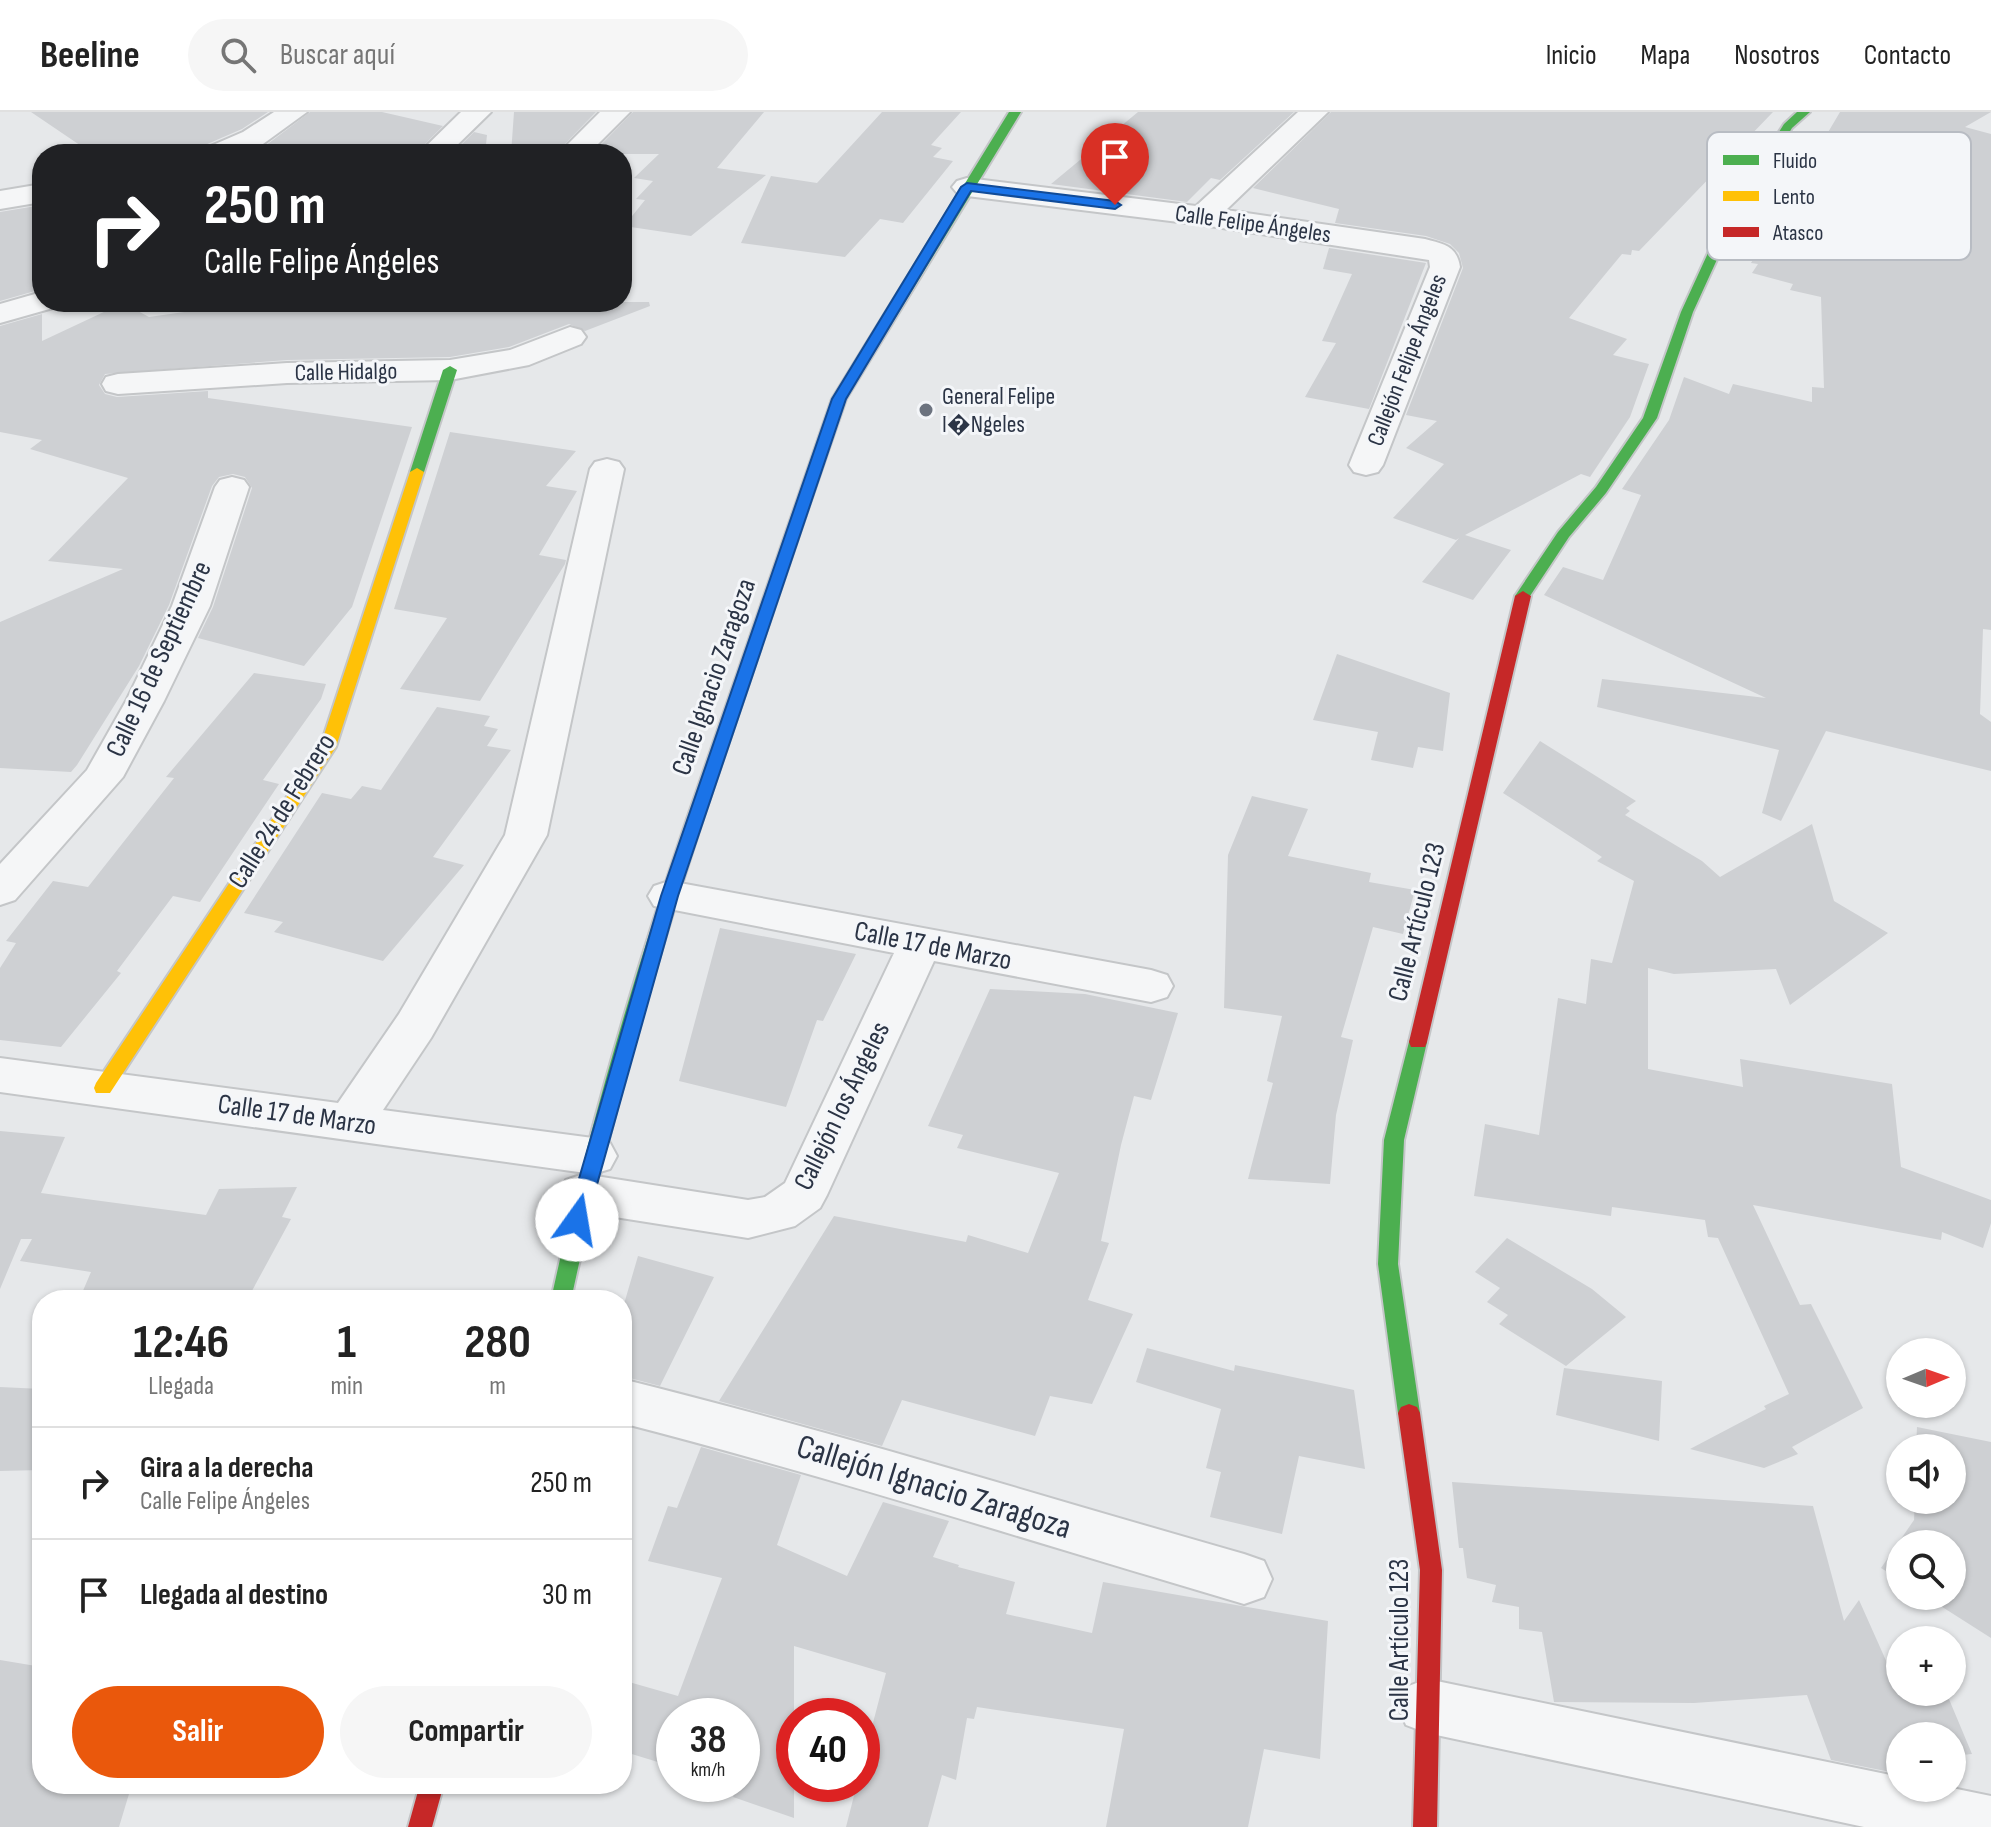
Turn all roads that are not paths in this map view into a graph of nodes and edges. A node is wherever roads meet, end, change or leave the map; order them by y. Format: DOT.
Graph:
graph roads {
  1 [pos="293,112"];
  2 [pos="477,112"];
  3 [pos="616,112"];
  4 [pos="1015,112"];
  5 [pos="1314,112"];
  6 [pos="1804,112"];
  7 [pos="1784,132"];
  8 [pos="239,144"];
  9 [pos="443,144"];
  10 [pos="582,144"];
  11 [pos="967,187"];
  12 [pos="32,195"];
  13 [pos="0,200"];
  14 [pos="1203,216"];
  15 [pos="1443,255"];
  16 [pos="1711,260"];
  17 [pos="32,304"];
  18 [pos="0,314"];
  19 [pos="570,337"];
  20 [pos="450,370"];
  21 [pos="118,384"];
  22 [pos="1366,465"];
  23 [pos="607,469"];
  24 [pos="232,487"];
  25 [pos="0,890"];
  26 [pos="669,896"];
  27 [pos="920,944"];
  28 [pos="1151,986"];
  29 [pos="0,1075"];
  30 [pos="103,1088"];
  31 [pos="350,1122"];
  32 [pos="588,1174"];
  33 [pos="563,1290"];
  34 [pos="632,1404"];
  35 [pos="1244,1579"];
  36 [pos="1427,1706"];
  37 [pos="429,1794"];
  38 [pos="1991,1825"];
  39 [pos="420,1827"];
  40 [pos="1425,1827"];
  1 -- 8 [label="street"];
  2 -- 9 [label="street"];
  3 -- 10 [label="street"];
  4 -- 11 [label="street, Calle Ignacio Zaragoza"];
  5 -- 14 [label="street"];
  6 -- 7 [label="street, Calle Artículo 123"];
  11 -- 14 [label="street, Calle Felipe Ángeles"];
  11 -- 26 [label="street, Calle Ignacio Zaragoza"];
  12 -- 13 [label="street"];
  14 -- 15 [label="street, Calle Felipe Ángeles"];
  15 -- 22 [label="street, Callejón Felipe Ángeles"];
  16 -- 36 [label="street, Calle Artículo 123"];
  17 -- 18 [label="street"];
  19 -- 20 [label="street, Calle Hidalgo"];
  20 -- 21 [label="street, Calle Hidalgo"];
  20 -- 30 [label="street, Calle 24 de Febrero"];
  23 -- 31 [label="street"];
  24 -- 25 [label="street, Calle 16 de Septiembre"];
  26 -- 27 [label="street, Calle 17 de Marzo"];
  26 -- 32 [label="street, Calle Ignacio Zaragoza"];
  27 -- 28 [label="street, Calle 17 de Marzo"];
  27 -- 32 [label="street, Callejón los Ángeles"];
  29 -- 30 [label="street, Calle 17 de Marzo"];
  30 -- 31 [label="street, Calle 17 de Marzo"];
  31 -- 32 [label="street, Calle 17 de Marzo"];
  32 -- 33 [label="street, Calle Ignacio Zaragoza"];
  34 -- 35 [label="street, Callejón Ignacio Zaragoza"];
  36 -- 38 [label="street"];
  36 -- 40 [label="street, Calle Artículo 123"];
  37 -- 39 [label="street"];
}
